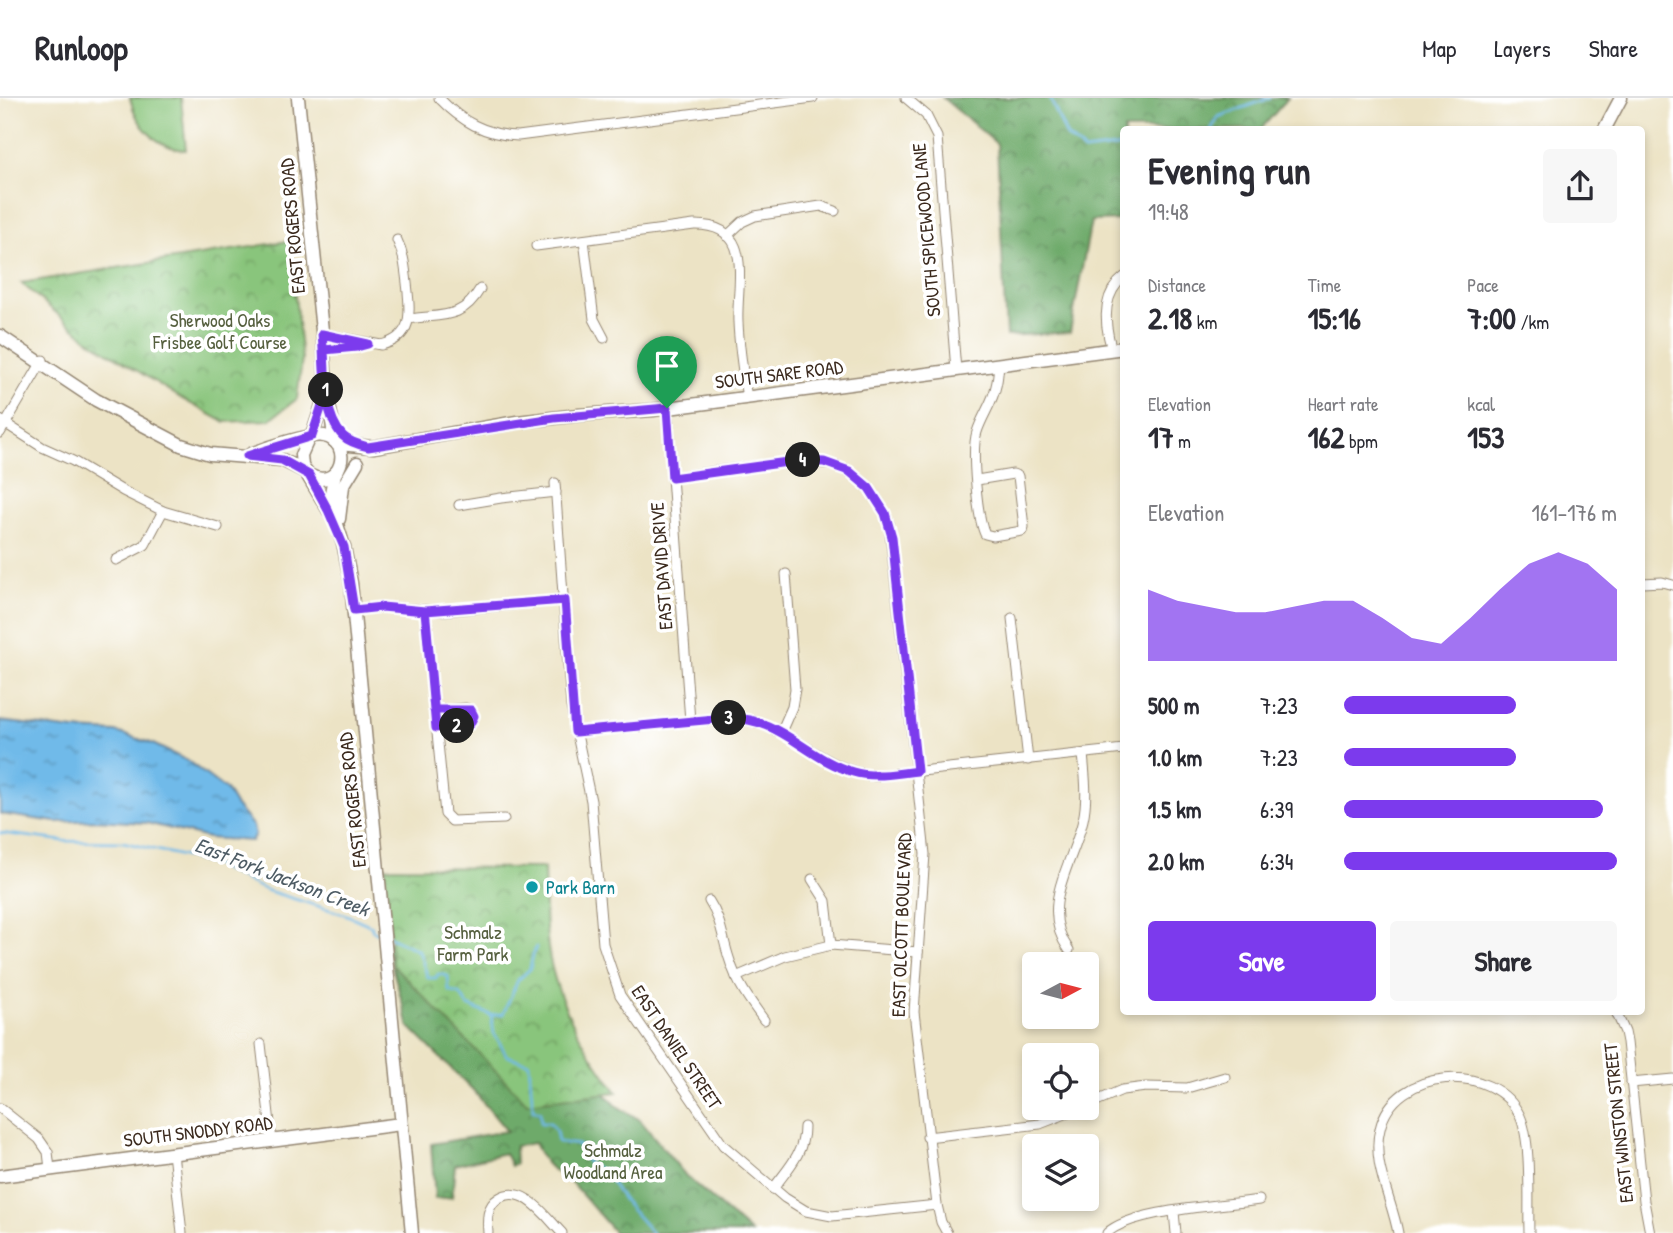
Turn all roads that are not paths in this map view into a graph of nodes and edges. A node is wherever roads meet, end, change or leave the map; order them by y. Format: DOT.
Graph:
graph roads {
  1 [pos="298,98"];
  2 [pos="439,98"];
  3 [pos="730,98"];
  4 [pos="814,98"];
  5 [pos="906,98"];
  6 [pos="1621,98"];
  7 [pos="731,109"];
  8 [pos="1606,126"];
  9 [pos="835,211"];
  10 [pos="727,236"];
  11 [pos="397,240"];
  12 [pos="584,240"];
  13 [pos="536,246"];
  14 [pos="1120,281"];
  15 [pos="480,289"];
  16 [pos="409,318"];
  17 [pos="0,327"];
  18 [pos="322,334"];
  19 [pos="0,336"];
  20 [pos="604,338"];
  21 [pos="368,344"];
  22 [pos="1118,349"];
  23 [pos="324,350"];
  24 [pos="43,361"];
  25 [pos="999,365"];
  26 [pos="956,370"];
  27 [pos="326,393"];
  28 [pos="747,398"];
  29 [pos="667,408"];
  30 [pos="332,419"];
  31 [pos="2,426"];
  32 [pos="311,437"];
  33 [pos="336,442"];
  34 [pos="398,443"];
  35 [pos="368,447"];
  36 [pos="247,456"];
  37 [pos="357,463"];
  38 [pos="337,472"];
  39 [pos="307,473"];
  40 [pos="672,478"];
  41 [pos="977,480"];
  42 [pos="459,505"];
  43 [pos="163,511"];
  44 [pos="218,527"];
  45 [pos="339,532"];
  46 [pos="344,547"];
  47 [pos="116,560"];
  48 [pos="786,574"];
  49 [pos="1645,583"];
  50 [pos="1673,584"];
  51 [pos="565,600"];
  52 [pos="354,610"];
  53 [pos="425,611"];
  54 [pos="1012,618"];
  55 [pos="434,710"];
  56 [pos="690,721"];
  57 [pos="436,728"];
  58 [pos="575,732"];
  59 [pos="781,732"];
  60 [pos="1120,749"];
  61 [pos="1083,754"];
  62 [pos="1028,760"];
  63 [pos="917,771"];
  64 [pos="504,819"];
  65 [pos="812,879"];
  66 [pos="709,901"];
  67 [pos="831,945"];
  68 [pos="1069,950"];
  69 [pos="918,952"];
  70 [pos="736,977"];
  71 [pos="1617,1015"];
  72 [pos="764,1020"];
  73 [pos="261,1044"];
  74 [pos="1225,1077"];
  75 [pos="1673,1079"];
  76 [pos="1631,1083"];
  77 [pos="1099,1100"];
  78 [pos="0,1108"];
  79 [pos="1050,1120"];
  80 [pos="401,1124"];
  81 [pos="804,1128"];
  82 [pos="928,1137"];
  83 [pos="272,1141"];
  84 [pos="173,1153"];
  85 [pos="50,1169"];
  86 [pos="0,1176"];
  87 [pos="773,1189"];
  88 [pos="1259,1200"];
  89 [pos="937,1205"];
  90 [pos="1174,1212"];
  91 [pos="182,1233"];
  92 [pos="412,1233"];
  93 [pos="488,1233"];
  94 [pos="562,1233"];
  95 [pos="947,1233"];
  96 [pos="1107,1233"];
  97 [pos="1176,1233"];
  98 [pos="1398,1233"];
  99 [pos="1529,1233"];
  100 [pos="1650,1233"];
  1 -- 18 [label="main road, EAST ROGERS ROAD"];
  2 -- 7 [label="street"];
  3 -- 7 [label="street"];
  4 -- 7 [label="street"];
  5 -- 26 [label="street, SOUTH SPICEWOOD LANE"];
  6 -- 8 [label="main road"];
  9 -- 10 [label="street"];
  10 -- 12 [label="street"];
  10 -- 28 [label="street"];
  11 -- 16 [label="street"];
  12 -- 13 [label="street"];
  12 -- 20 [label="street"];
  14 -- 22 [label="street"];
  15 -- 16 [label="street"];
  16 -- 21 [label="street"];
  17 -- 24 [label="main road"];
  18 -- 21 [label="street"];
  18 -- 23 [label="main road, EAST ROGERS ROAD"];
  19 -- 24 [label="main road"];
  21 -- 23 [label="street"];
  22 -- 25 [label="main road, SOUTH SARE ROAD"];
  23 -- 27 [label="main road, EAST ROGERS ROAD"];
  24 -- 31 [label="street"];
  24 -- 36 [label="main road"];
  25 -- 26 [label="main road, SOUTH SARE ROAD"];
  25 -- 41 [label="street"];
  26 -- 28 [label="main road, SOUTH SARE ROAD"];
  27 -- 30 [label="main road, EAST ROGERS ROAD"];
  27 -- 32 [label="main road, EAST ROGERS ROAD"];
  28 -- 29 [label="main road, SOUTH SARE ROAD"];
  29 -- 34 [label="main road, SOUTH SARE ROAD"];
  29 -- 40 [label="street, EAST DAVID DRIVE"];
  30 -- 33 [label="main road, EAST ROGERS ROAD"];
  30 -- 35 [label="main road"];
  31 -- 43 [label="street"];
  32 -- 33 [label="main road"];
  32 -- 36 [label="main road"];
  32 -- 39 [label="main road"];
  33 -- 35 [label="main road, SOUTH SARE ROAD"];
  33 -- 38 [label="main road"];
  34 -- 35 [label="main road, SOUTH SARE ROAD"];
  34 -- 37 [label="main road, SOUTH SARE ROAD"];
  36 -- 39 [label="main road"];
  37 -- 38 [label="main road, SOUTH SARE ROAD"];
  37 -- 46 [label="main road"];
  38 -- 39 [label="main road"];
  38 -- 45 [label="main road, EAST ROGERS ROAD"];
  39 -- 45 [label="main road, EAST ROGERS ROAD"];
  40 -- 56 [label="street, EAST DAVID DRIVE"];
  40 -- 63 [label="street, EAST OLCOTT BOULEVARD"];
  41 -- 41 [label="street"];
  42 -- 51 [label="street, EAST DANIEL STREET"];
  43 -- 44 [label="street"];
  43 -- 47 [label="street"];
  45 -- 46 [label="main road, EAST ROGERS ROAD"];
  46 -- 52 [label="main road, EAST ROGERS ROAD"];
  48 -- 59 [label="street"];
  49 -- 50 [label="street"];
  51 -- 53 [label="street"];
  51 -- 58 [label="street, EAST DANIEL STREET"];
  52 -- 53 [label="street"];
  52 -- 80 [label="main road, EAST ROGERS ROAD"];
  53 -- 55 [label="street"];
  54 -- 62 [label="street"];
  55 -- 57 [label="street"];
  55 -- 57 [label="street"];
  56 -- 58 [label="street"];
  56 -- 59 [label="street"];
  57 -- 64 [label="street"];
  58 -- 87 [label="street, EAST DANIEL STREET"];
  59 -- 63 [label="street"];
  60 -- 61 [label="street"];
  61 -- 62 [label="street"];
  61 -- 68 [label="street"];
  62 -- 63 [label="street"];
  63 -- 69 [label="street, EAST OLCOTT BOULEVARD"];
  65 -- 67 [label="street"];
  66 -- 70 [label="street"];
  67 -- 69 [label="street"];
  67 -- 70 [label="street"];
  69 -- 82 [label="street, EAST OLCOTT BOULEVARD"];
  70 -- 72 [label="street"];
  71 -- 76 [label="street, EAST WINSTON STREET"];
  73 -- 83 [label="street"];
  74 -- 77 [label="street"];
  75 -- 76 [label="street"];
  76 -- 100 [label="street, EAST WINSTON STREET"];
  78 -- 85 [label="street"];
  79 -- 82 [label="street"];
  80 -- 83 [label="main road, SOUTH SNODDY ROAD"];
  80 -- 92 [label="main road, EAST ROGERS ROAD"];
  81 -- 87 [label="street"];
  82 -- 89 [label="street, EAST OLCOTT BOULEVARD"];
  83 -- 84 [label="main road, SOUTH SNODDY ROAD"];
  84 -- 85 [label="main road, SOUTH SNODDY ROAD"];
  84 -- 91 [label="street"];
  85 -- 86 [label="main road, SOUTH SNODDY ROAD"];
  87 -- 89 [label="street, EAST DANIEL STREET"];
  88 -- 90 [label="street"];
  89 -- 95 [label="street, EAST OLCOTT BOULEVARD"];
  90 -- 96 [label="street"];
  90 -- 97 [label="street"];
  93 -- 94 [label="street"];
  98 -- 99 [label="street"];
}
